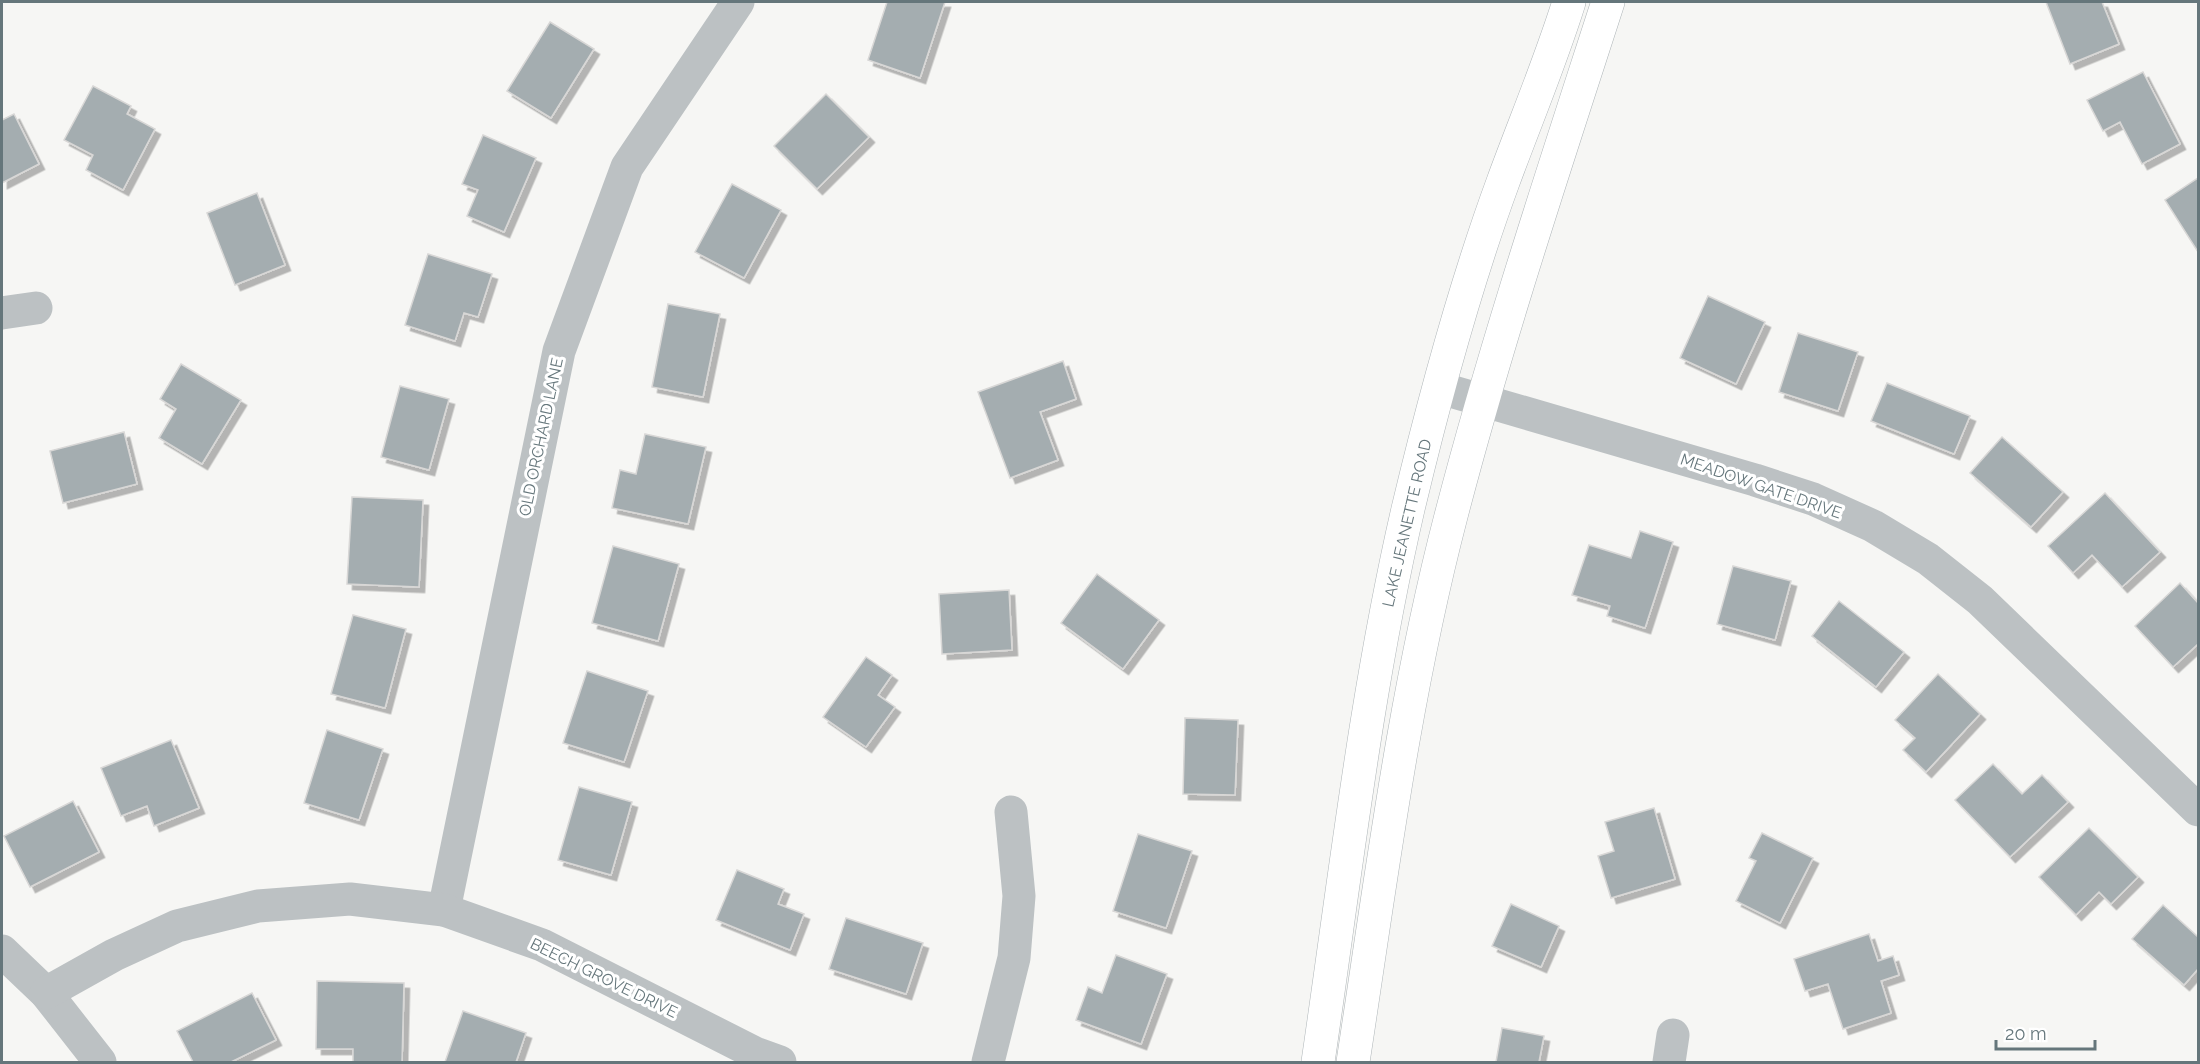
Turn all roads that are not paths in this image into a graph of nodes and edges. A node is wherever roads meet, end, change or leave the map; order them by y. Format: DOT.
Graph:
graph roads {
  1 [pos="738,2"];
  2 [pos="1569,2"];
  3 [pos="1608,2"];
  4 [pos="36,308"];
  5 [pos="2,313"];
  6 [pos="1440,388"];
  7 [pos="1484,400"];
  8 [pos="2199,810"];
  9 [pos="1011,812"];
  10 [pos="444,910"];
  11 [pos="2,951"];
  12 [pos="46,993"];
  13 [pos="100,1062"];
  14 [pos="780,1062"];
  15 [pos="988,1062"];
  16 [pos="1318,1062"];
  17 [pos="1353,1062"];
  1 -- 10 [label="street, OLD ORCHARD LANE"];
  2 -- 6 [label="street, LAKE JEANETTE ROAD"];
  3 -- 7 [label="street"];
  4 -- 5 [label="street"];
  6 -- 7 [label="street, MEADOW GATE DRIVE"];
  6 -- 16 [label="street, LAKE JEANETTE ROAD"];
  7 -- 8 [label="street, MEADOW GATE DRIVE"];
  7 -- 17 [label="street"];
  9 -- 15 [label="street"];
  10 -- 12 [label="street, BEECH GROVE DRIVE"];
  10 -- 14 [label="street, BEECH GROVE DRIVE"];
  11 -- 12 [label="street"];
  12 -- 13 [label="street"];
}
